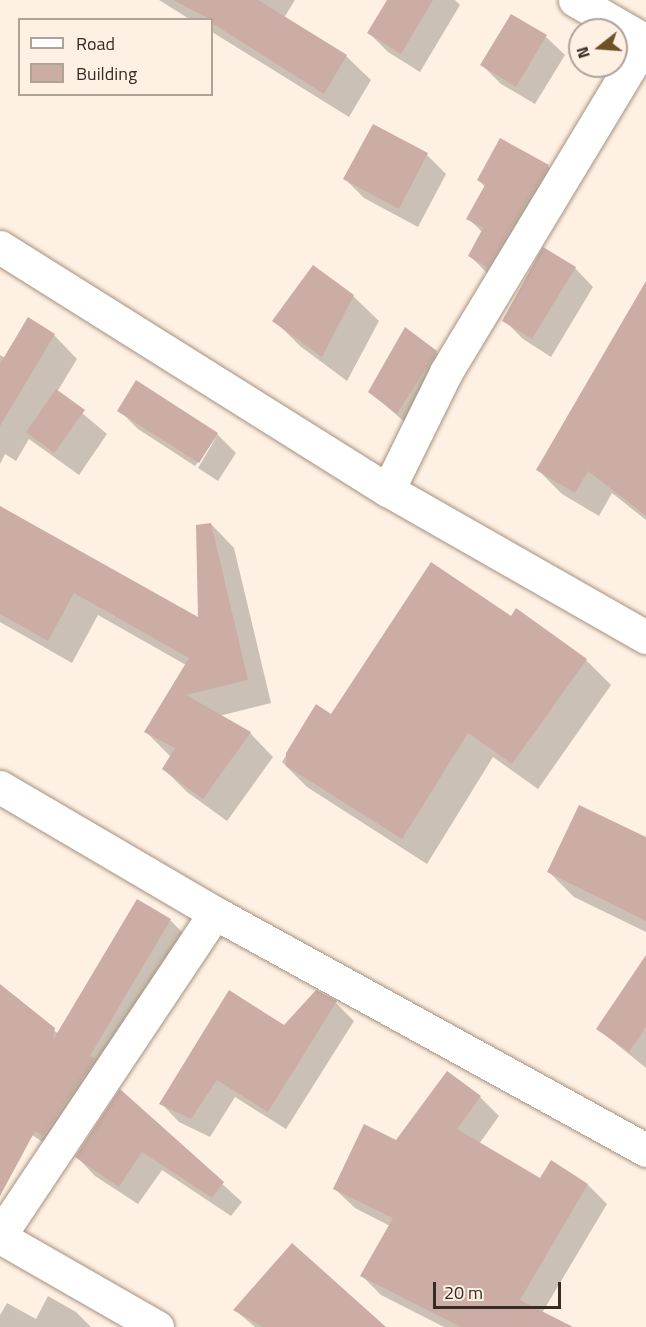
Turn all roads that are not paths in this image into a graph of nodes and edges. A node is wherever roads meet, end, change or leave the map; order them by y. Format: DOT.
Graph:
graph roads {
  1 [pos="575,0"];
  2 [pos="646,40"];
  3 [pos="0,247"];
  4 [pos="388,490"];
  5 [pos="646,637"];
  6 [pos="0,787"];
  7 [pos="215,912"];
  8 [pos="646,1150"];
  9 [pos="0,1236"];
  10 [pos="157,1327"];
  1 -- 2 [label="street"];
  2 -- 4 [label="street"];
  3 -- 4 [label="street"];
  4 -- 5 [label="street"];
  6 -- 7 [label="street"];
  7 -- 8 [label="street"];
  7 -- 9 [label="street"];
  9 -- 10 [label="street"];
}
